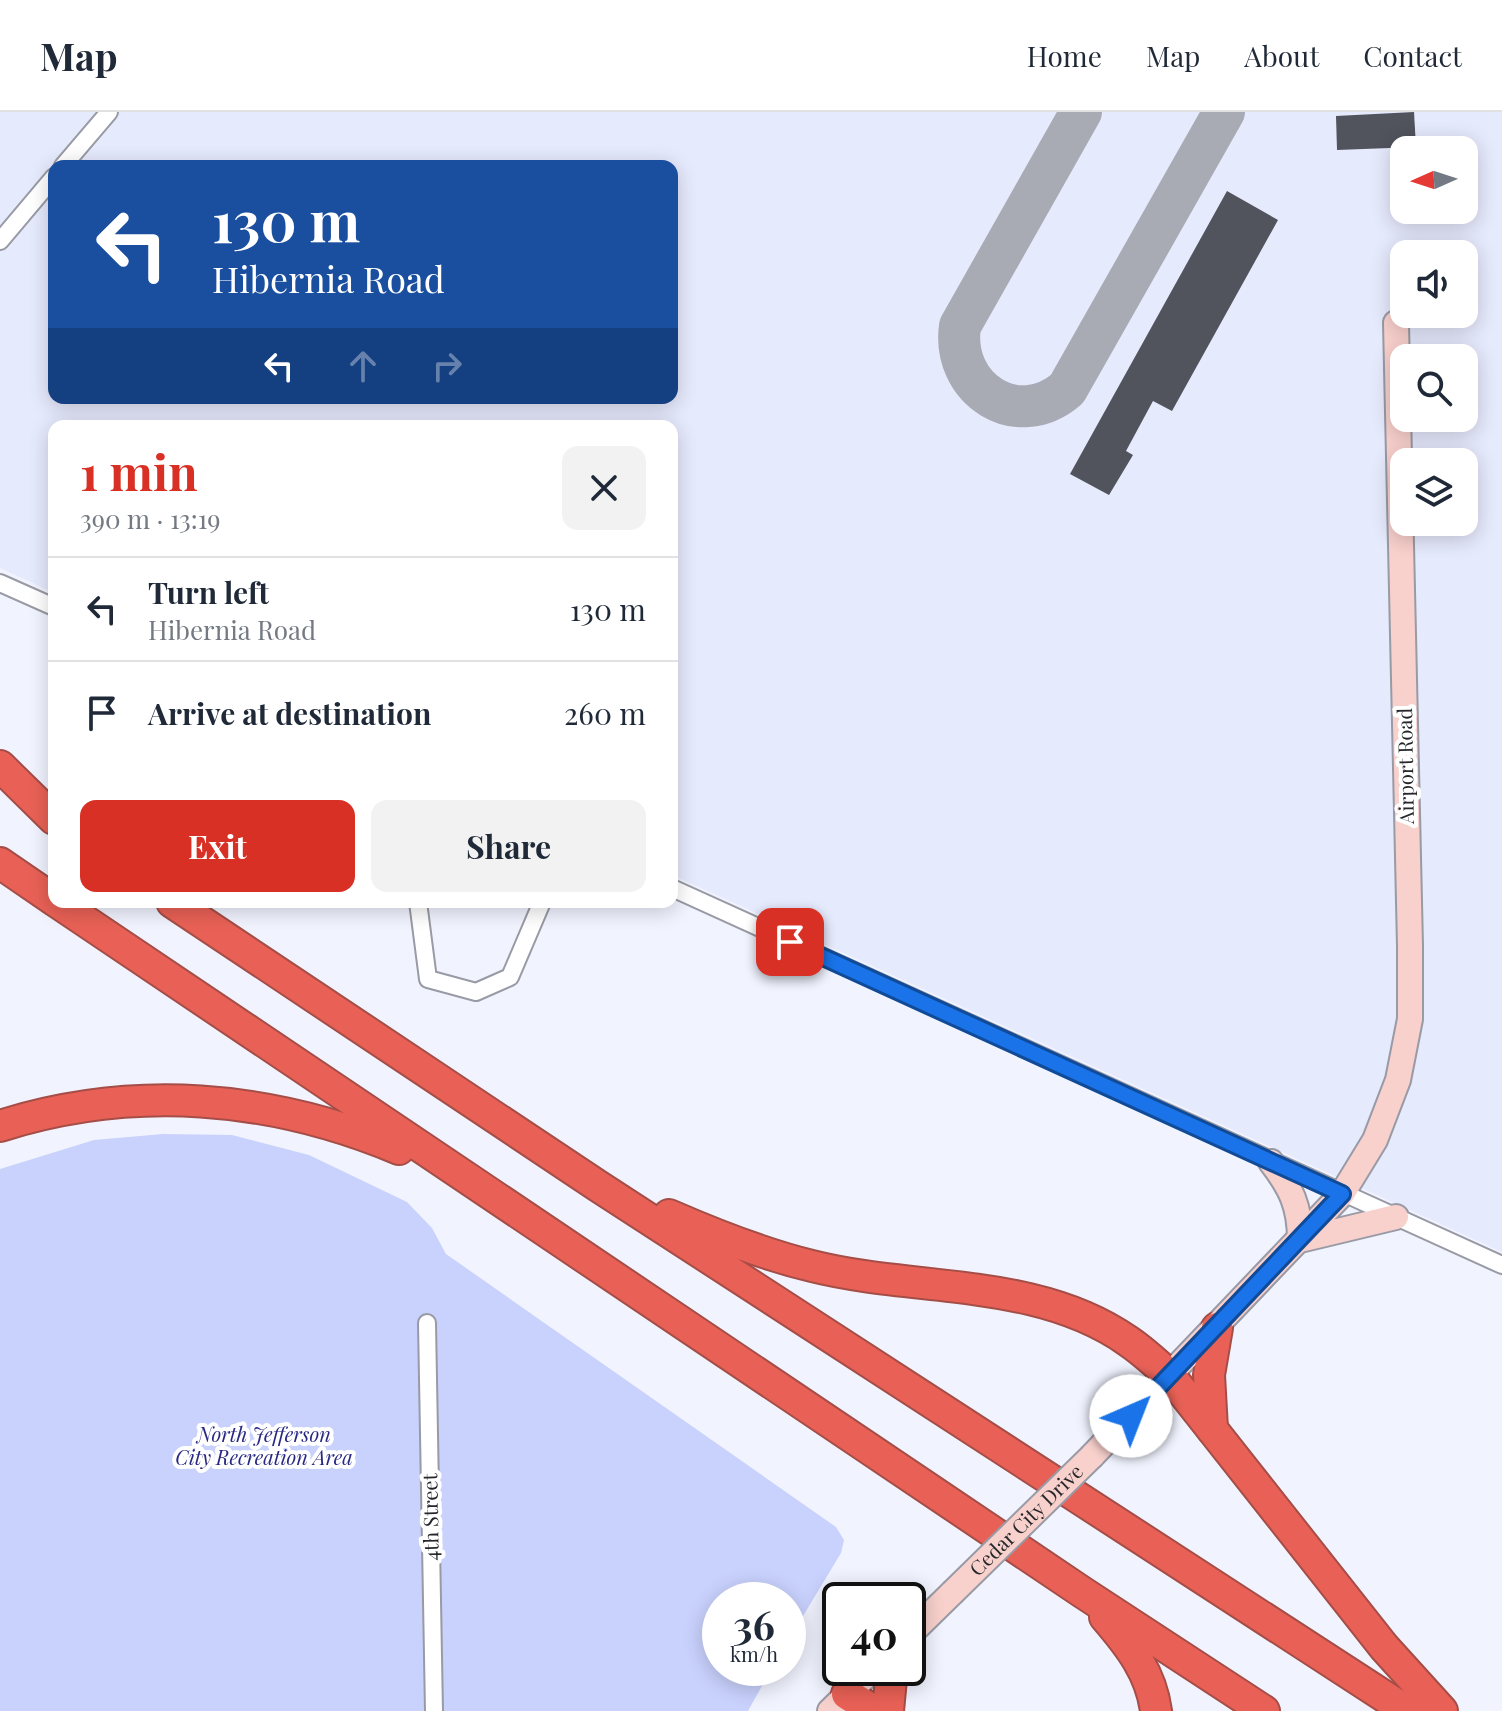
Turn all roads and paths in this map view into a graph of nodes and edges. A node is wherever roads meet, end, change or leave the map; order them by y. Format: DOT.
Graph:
graph roads {
  1 [pos="109,112"];
  2 [pos="68,160"];
  3 [pos="48,184"];
  4 [pos="0,241"];
  5 [pos="1396,328"];
  6 [pos="0,583"];
  7 [pos="48,604"];
  8 [pos="0,766"];
  9 [pos="0,787"];
  10 [pos="48,815"];
  11 [pos="48,817"];
  12 [pos="0,863"];
  13 [pos="678,891"];
  14 [pos="48,896"];
  15 [pos="66,908"];
  16 [pos="181,908"];
  17 [pos="419,908"];
  18 [pos="539,908"];
  19 [pos="0,1126"];
  20 [pos="1271,1162"];
  21 [pos="460,1174"];
  22 [pos="598,1186"];
  23 [pos="1342,1194"];
  24 [pos="1396,1217"];
  25 [pos="1300,1240"];
  26 [pos="1502,1265"];
  27 [pos="427,1323"];
  28 [pos="1217,1328"];
  29 [pos="1170,1376"];
  30 [pos="1212,1429"];
  31 [pos="1082,1592"];
  32 [pos="926,1618"];
  33 [pos="859,1686"];
  34 [pos="890,1686"];
  35 [pos="844,1705"];
  36 [pos="434,1711"];
  37 [pos="874,1711"];
  38 [pos="888,1711"];
  39 [pos="1156,1711"];
  40 [pos="1264,1711"];
  41 [pos="1407,1711"];
  42 [pos="1442,1711"];
  1 -- 2 [label="street"];
  3 -- 4 [label="street"];
  5 -- 23 [label="street, Airport Road"];
  6 -- 7 [label="street"];
  8 -- 10 [label="highway"];
  9 -- 11 [label="highway"];
  12 -- 14 [label="highway"];
  13 -- 20 [label="street"];
  15 -- 21 [label="highway"];
  16 -- 22 [label="highway"];
  17 -- 18 [label="street"];
  19 -- 21 [label="highway"];
  20 -- 23 [label="street"];
  20 -- 25 [label="street"];
  21 -- 31 [label="highway"];
  22 -- 29 [label="highway"];
  22 -- 41 [label="highway"];
  23 -- 24 [label="street"];
  23 -- 25 [label="street, Cedar City Drive"];
  24 -- 25 [label="street"];
  24 -- 26 [label="street"];
  25 -- 28 [label="street, Cedar City Drive"];
  27 -- 36 [label="street, 4th Street"];
  28 -- 29 [label="street, Cedar City Drive"];
  28 -- 30 [label="highway"];
  29 -- 30 [label="highway"];
  29 -- 32 [label="street, Cedar City Drive, bridge"];
  30 -- 42 [label="highway"];
  31 -- 39 [label="highway"];
  31 -- 40 [label="highway"];
  33 -- 35 [label="street"];
  34 -- 38 [label="highway"];
  35 -- 37 [label="highway"];
}
